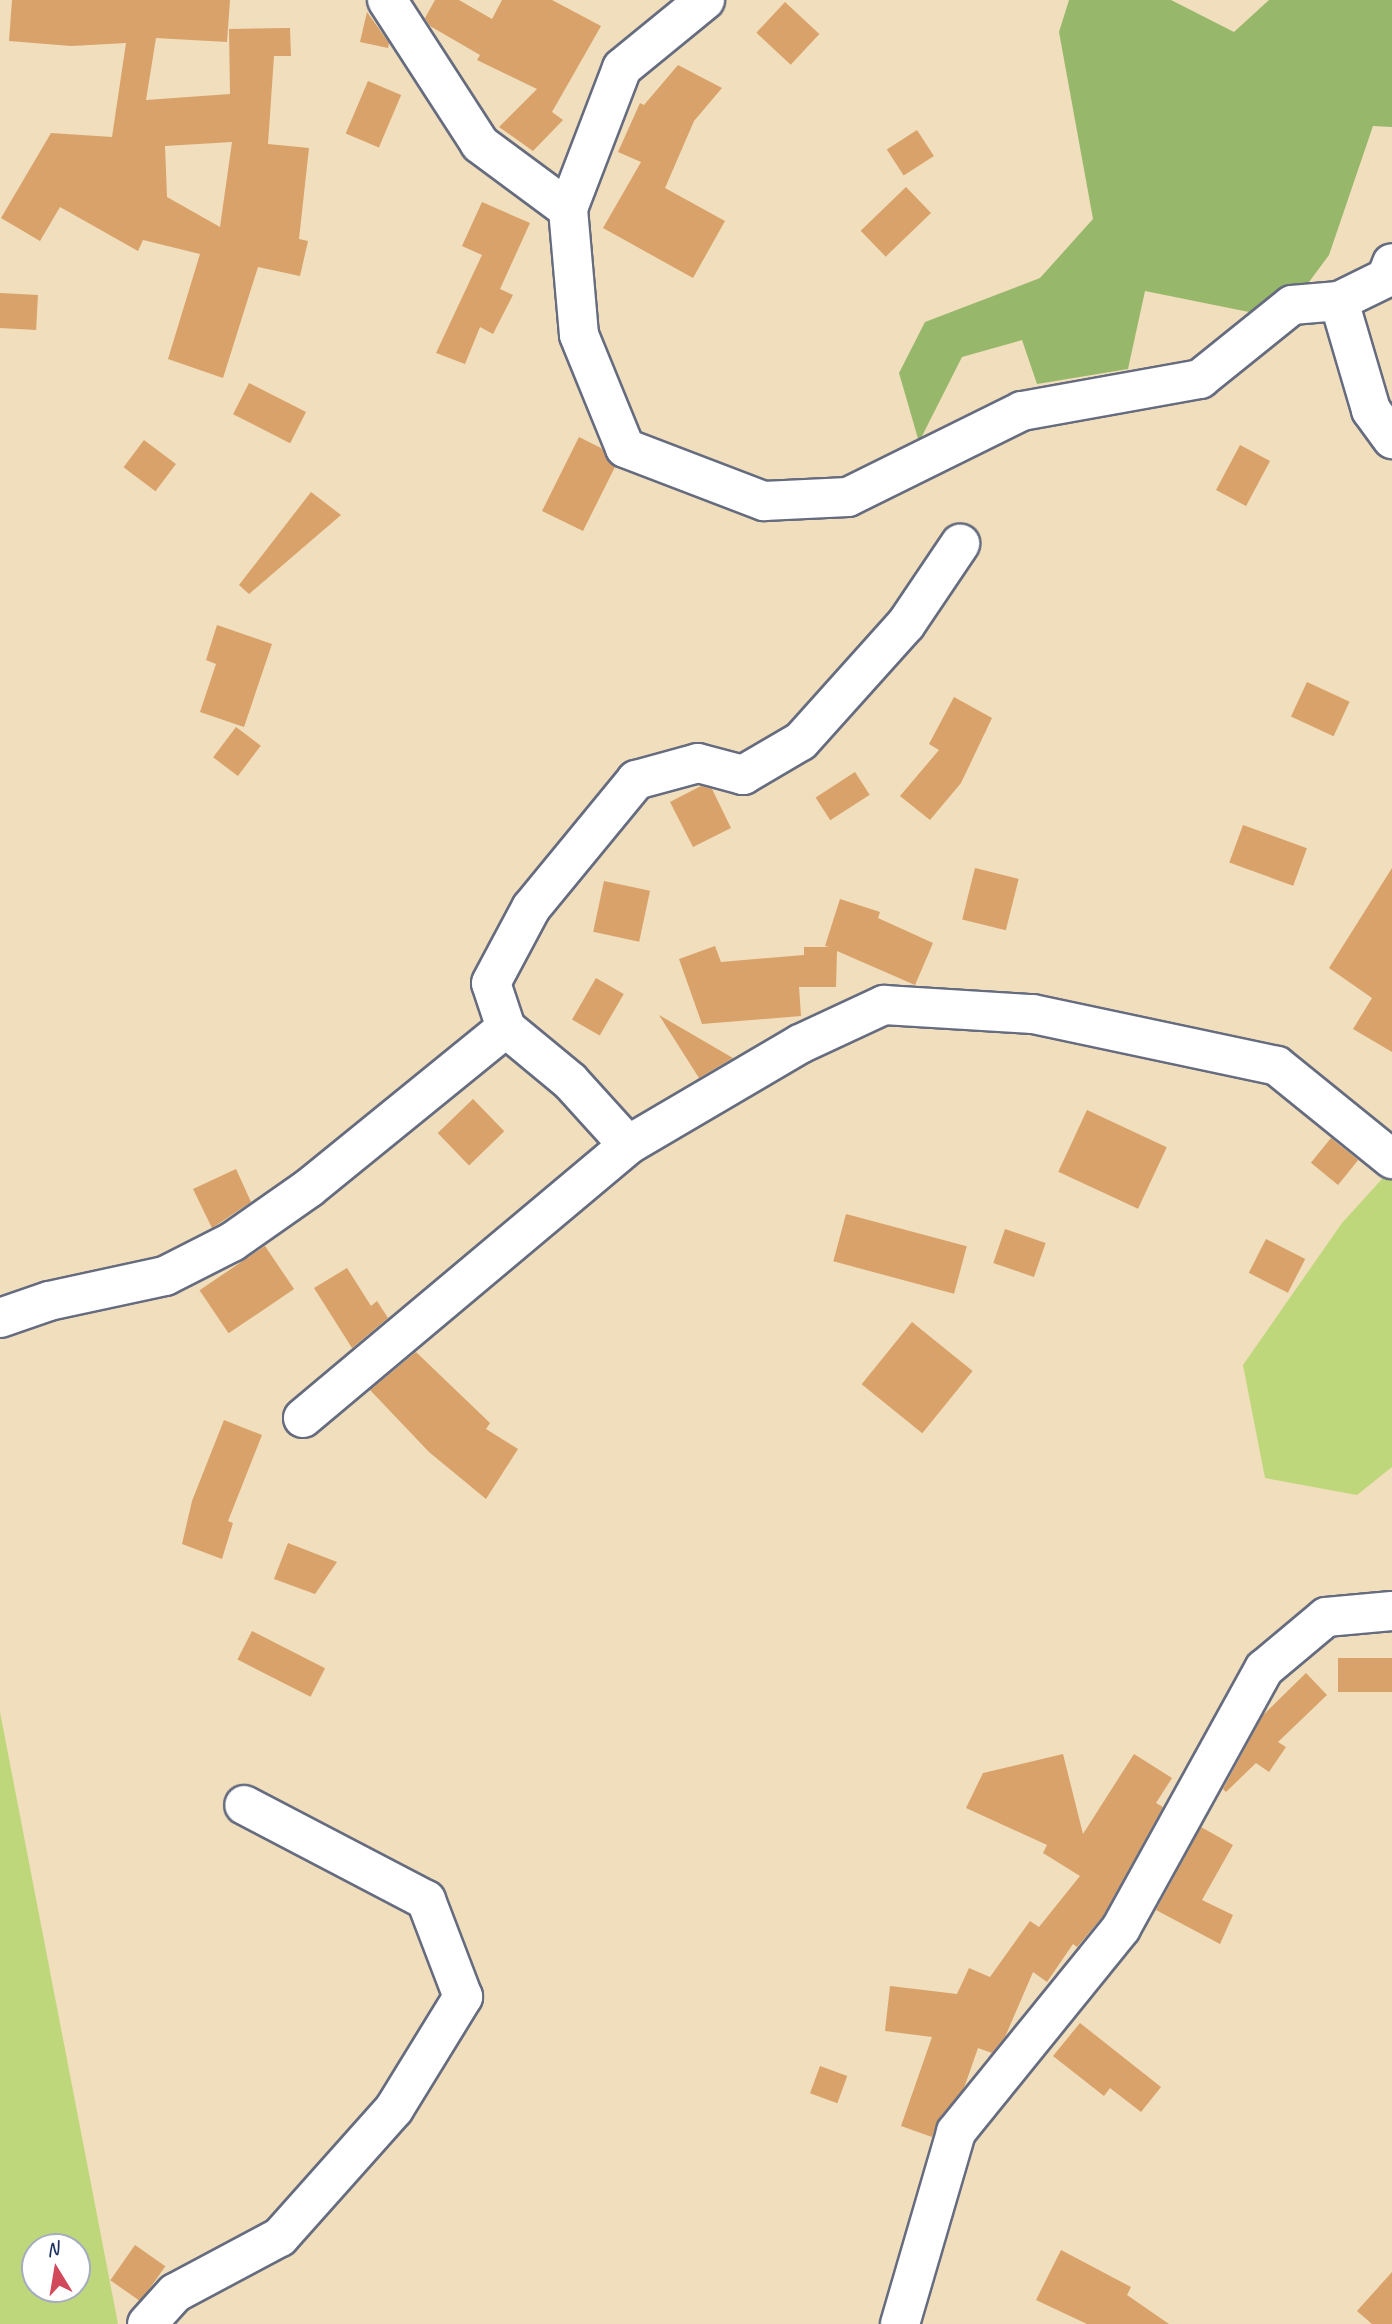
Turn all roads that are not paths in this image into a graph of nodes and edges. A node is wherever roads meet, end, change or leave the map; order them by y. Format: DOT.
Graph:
graph roads {
  1 [pos="387,0"];
  2 [pos="705,0"];
  3 [pos="568,209"];
  4 [pos="1392,263"];
  5 [pos="1339,301"];
  6 [pos="1392,439"];
  7 [pos="960,544"];
  8 [pos="506,1028"];
  9 [pos="628,1146"];
  10 [pos="1392,1159"];
  11 [pos="0,1318"];
  12 [pos="303,1418"];
  13 [pos="1392,1611"];
  14 [pos="244,1805"];
  15 [pos="147,2324"];
  16 [pos="900,2324"];
  1 -- 3 [label="street"];
  2 -- 3 [label="street"];
  3 -- 5 [label="street"];
  4 -- 5 [label="street"];
  5 -- 6 [label="street"];
  7 -- 8 [label="street"];
  8 -- 9 [label="street"];
  8 -- 11 [label="street"];
  9 -- 10 [label="street"];
  9 -- 12 [label="street"];
  13 -- 16 [label="street"];
  14 -- 15 [label="street"];
}
